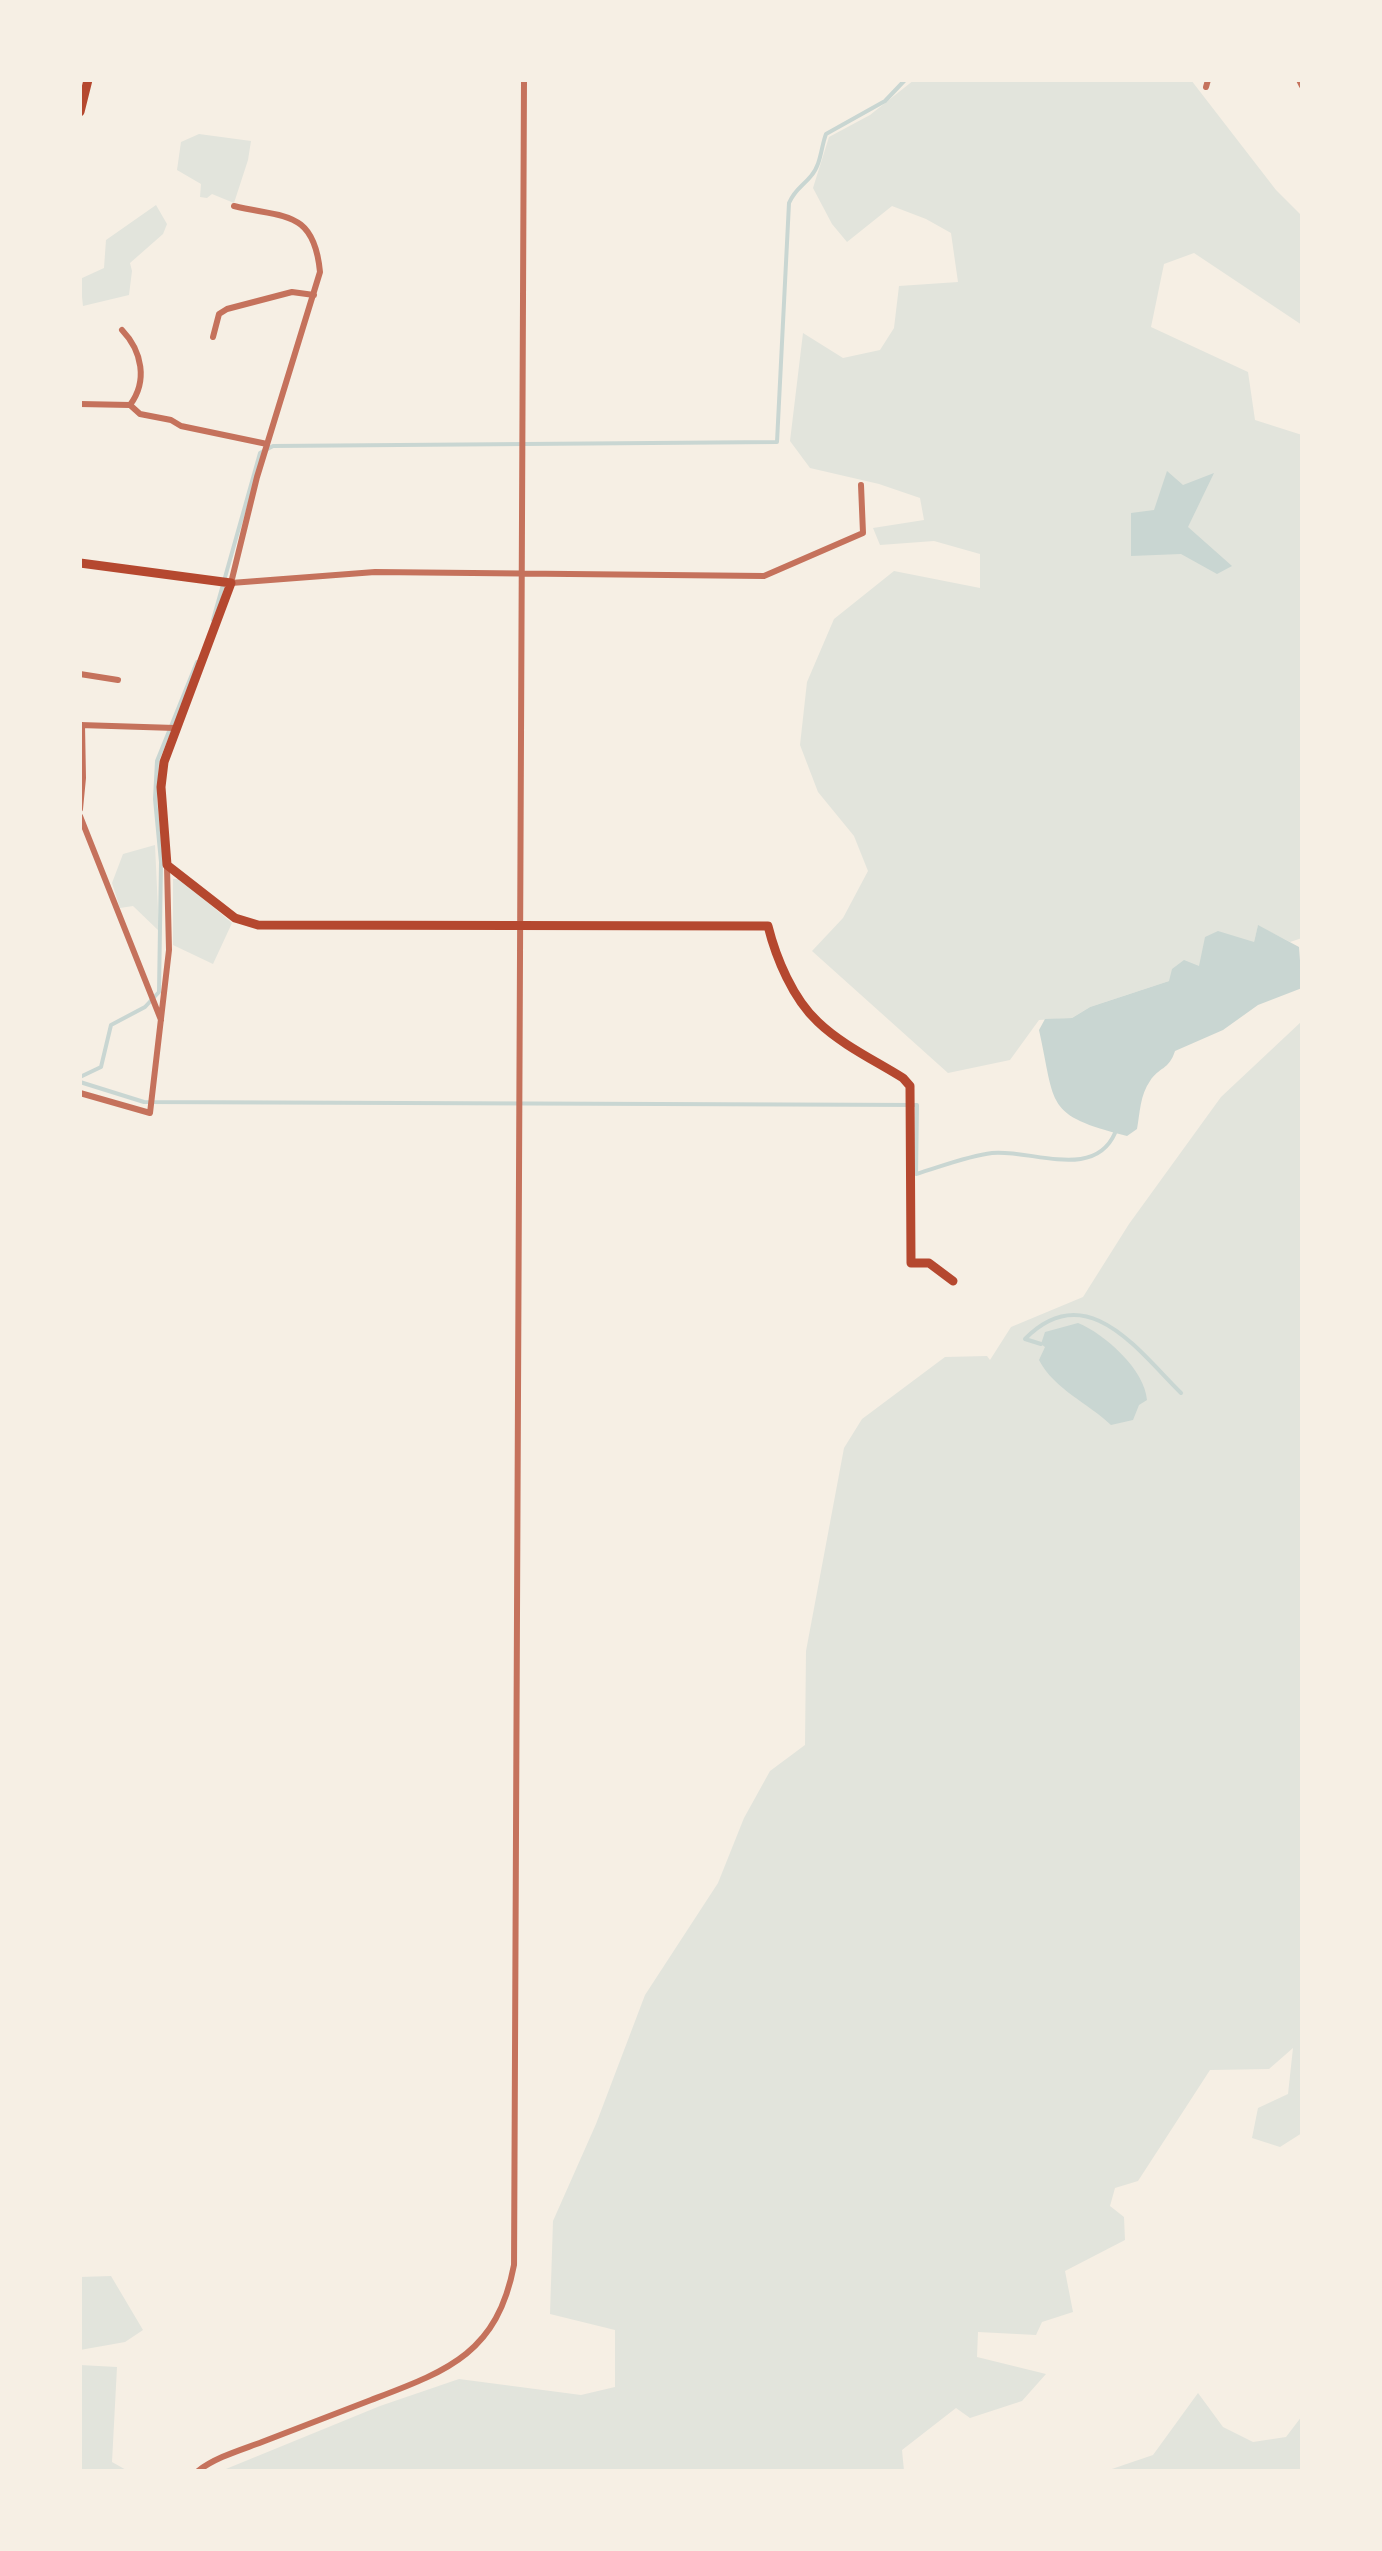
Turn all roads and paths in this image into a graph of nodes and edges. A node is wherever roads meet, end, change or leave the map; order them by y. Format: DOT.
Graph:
graph roads {
  1 [pos="88,80"];
  2 [pos="524,80"];
  3 [pos="80,112"];
  4 [pos="234,206"];
  5 [pos="314,294"];
  6 [pos="122,330"];
  7 [pos="212,337"];
  8 [pos="80,404"];
  9 [pos="130,405"];
  10 [pos="267,444"];
  11 [pos="861,484"];
  12 [pos="80,563"];
  13 [pos="523,574"];
  14 [pos="231,583"];
  15 [pos="80,674"];
  16 [pos="118,680"];
  17 [pos="81,725"];
  18 [pos="175,728"];
  19 [pos="80,812"];
  20 [pos="167,865"];
  21 [pos="520,926"];
  22 [pos="162,1022"];
  23 [pos="80,1093"];
  24 [pos="953,1282"];
  25 [pos="198,2471"];
  1 -- 3 [label="main road"];
  2 -- 13 [label="street"];
  4 -- 5 [label="street"];
  5 -- 7 [label="street"];
  5 -- 10 [label="street"];
  6 -- 9 [label="street"];
  8 -- 9 [label="street"];
  9 -- 10 [label="street"];
  10 -- 14 [label="street"];
  11 -- 13 [label="street"];
  12 -- 14 [label="main road"];
  13 -- 14 [label="street"];
  13 -- 21 [label="street"];
  14 -- 18 [label="main road"];
  15 -- 16 [label="street"];
  17 -- 18 [label="street"];
  17 -- 19 [label="street"];
  18 -- 20 [label="main road"];
  19 -- 22 [label="street"];
  20 -- 21 [label="main road"];
  20 -- 22 [label="street"];
  21 -- 24 [label="main road"];
  21 -- 25 [label="street"];
  22 -- 23 [label="street"];
}
